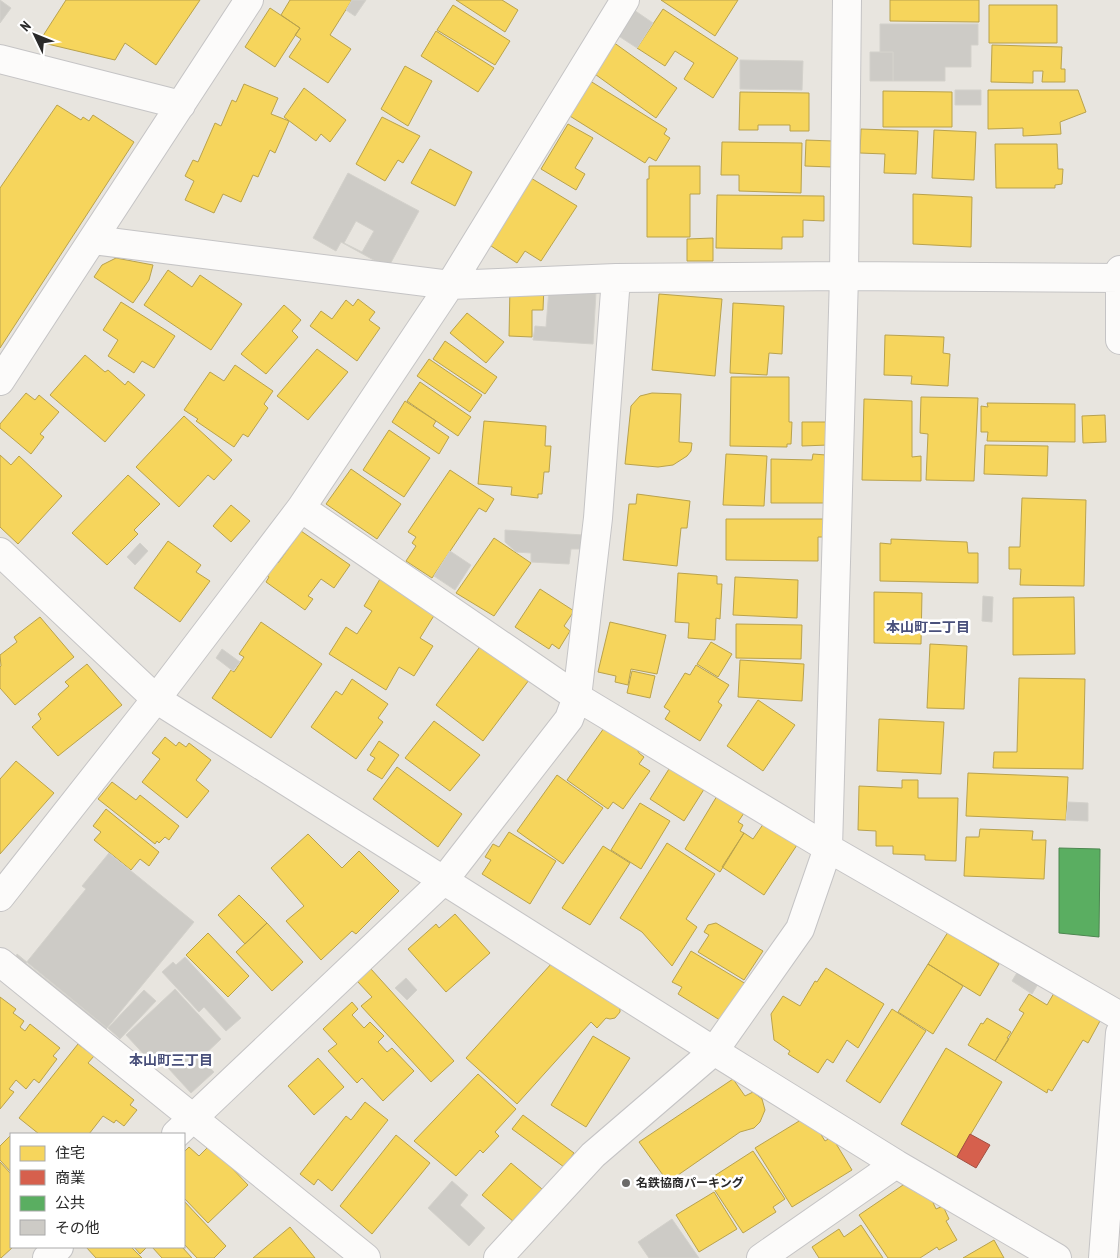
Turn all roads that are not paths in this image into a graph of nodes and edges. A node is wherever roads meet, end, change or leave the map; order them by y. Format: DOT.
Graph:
graph roads {
  1 [pos="249,0"];
  2 [pos="625,0"];
  3 [pos="847,0"];
  4 [pos="0,59"];
  5 [pos="181,105"];
  6 [pos="93,240"];
  7 [pos="1120,270"];
  8 [pos="844,276"];
  9 [pos="616,278"];
  10 [pos="1120,278"];
  11 [pos="450,285"];
  12 [pos="1120,340"];
  13 [pos="0,381"];
  14 [pos="301,508"];
  15 [pos="0,552"];
  16 [pos="577,697"];
  17 [pos="156,699"];
  18 [pos="828,848"];
  19 [pos="444,880"];
  20 [pos="0,898"];
  21 [pos="0,962"];
  22 [pos="1120,1016"];
  23 [pos="1120,1032"];
  24 [pos="714,1051"];
  25 [pos="185,1126"];
  26 [pos="896,1164"];
  27 [pos="58,1248"];
  28 [pos="47,1258"];
  29 [pos="366,1258"];
  30 [pos="498,1258"];
  31 [pos="761,1258"];
  32 [pos="1057,1258"];
  33 [pos="1103,1258"];
  1 -- 5 [label="street"];
  2 -- 11 [label="street"];
  3 -- 8 [label="street"];
  4 -- 5 [label="street"];
  5 -- 6 [label="street"];
  6 -- 11 [label="street"];
  6 -- 13 [label="street"];
  7 -- 10 [label="street"];
  8 -- 9 [label="street"];
  8 -- 10 [label="street"];
  8 -- 18 [label="street"];
  9 -- 11 [label="street"];
  9 -- 16 [label="street"];
  10 -- 12 [label="street"];
  11 -- 14 [label="street"];
  14 -- 16 [label="street"];
  14 -- 17 [label="street"];
  15 -- 17 [label="street"];
  16 -- 18 [label="street"];
  16 -- 19 [label="street"];
  17 -- 19 [label="street"];
  17 -- 20 [label="street"];
  18 -- 22 [label="street"];
  18 -- 24 [label="street"];
  19 -- 24 [label="street"];
  19 -- 25 [label="street"];
  21 -- 25 [label="street"];
  23 -- 33 [label="street"];
  24 -- 26 [label="street"];
  24 -- 30 [label="street"];
  25 -- 29 [label="street"];
  26 -- 31 [label="street"];
  26 -- 32 [label="street"];
  27 -- 28 [label="street"];
}
